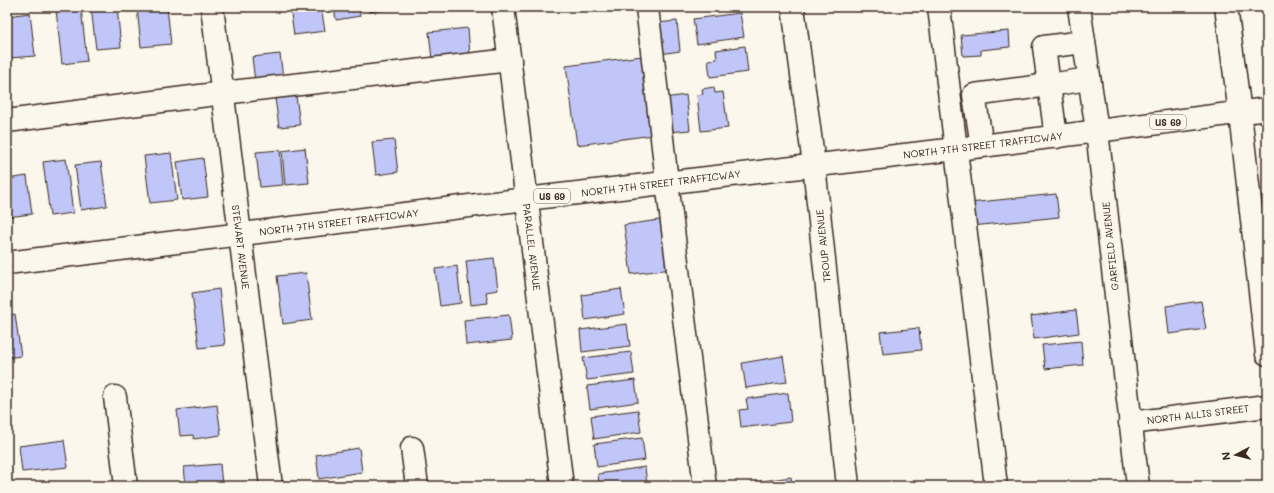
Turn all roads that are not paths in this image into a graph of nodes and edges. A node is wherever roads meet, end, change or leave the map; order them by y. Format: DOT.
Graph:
graph roads {
  1 [pos="212,7"];
  2 [pos="503,7"];
  3 [pos="647,7"];
  4 [pos="793,7"];
  5 [pos="939,7"];
  6 [pos="1079,7"];
  7 [pos="1226,7"];
  8 [pos="1084,42"];
  9 [pos="510,60"];
  10 [pos="1089,80"];
  11 [pos="1049,85"];
  12 [pos="223,93"];
  13 [pos="974,95"];
  14 [pos="950,98"];
  15 [pos="1267,109"];
  16 [pos="1240,113"];
  17 [pos="7,121"];
  18 [pos="1097,131"];
  19 [pos="1056,137"];
  20 [pos="982,146"];
  21 [pos="955,149"];
  22 [pos="814,165"];
  23 [pos="667,182"];
  24 [pos="526,199"];
  25 [pos="240,235"];
  26 [pos="7,263"];
  27 [pos="1267,354"];
  28 [pos="115,396"];
  29 [pos="1267,406"];
  30 [pos="1130,423"];
  31 [pos="412,448"];
  32 [pos="126,486"];
  33 [pos="271,486"];
  34 [pos="417,486"];
  35 [pos="562,486"];
  36 [pos="705,486"];
  37 [pos="848,486"];
  38 [pos="996,486"];
  39 [pos="1138,486"];
  1 -- 12 [label="street, STEWART AVENUE"];
  2 -- 9 [label="street, PARALLEL AVENUE"];
  3 -- 23 [label="street"];
  4 -- 22 [label="street, TROUP AVENUE"];
  5 -- 14 [label="street"];
  6 -- 8 [label="street, GARFIELD AVENUE"];
  7 -- 16 [label="street"];
  8 -- 10 [label="street, GARFIELD AVENUE"];
  8 -- 11 [label="street"];
  9 -- 12 [label="street"];
  9 -- 24 [label="street, PARALLEL AVENUE"];
  10 -- 11 [label="street"];
  10 -- 18 [label="street, GARFIELD AVENUE"];
  11 -- 13 [label="street"];
  11 -- 19 [label="street"];
  12 -- 17 [label="street"];
  12 -- 25 [label="street, STEWART AVENUE"];
  13 -- 14 [label="street"];
  13 -- 20 [label="street"];
  14 -- 21 [label="street"];
  15 -- 16 [label="street, NORTH 7TH STREET TRAFFICWAY / US 69"];
  16 -- 18 [label="street, NORTH 7TH STREET TRAFFICWAY / US 69"];
  16 -- 27 [label="street"];
  18 -- 19 [label="street, NORTH 7TH STREET TRAFFICWAY / US 69"];
  18 -- 30 [label="street, GARFIELD AVENUE"];
  19 -- 20 [label="street, NORTH 7TH STREET TRAFFICWAY / US 69"];
  20 -- 21 [label="street, NORTH 7TH STREET TRAFFICWAY / US 69"];
  21 -- 22 [label="street, NORTH 7TH STREET TRAFFICWAY / US 69"];
  21 -- 38 [label="street"];
  22 -- 23 [label="street, NORTH 7TH STREET TRAFFICWAY / US 69"];
  22 -- 37 [label="street, TROUP AVENUE"];
  23 -- 24 [label="street, NORTH 7TH STREET TRAFFICWAY / US 69"];
  23 -- 36 [label="street"];
  24 -- 25 [label="street, NORTH 7TH STREET TRAFFICWAY / US 69"];
  24 -- 35 [label="street, PARALLEL AVENUE"];
  25 -- 26 [label="street, NORTH 7TH STREET TRAFFICWAY / US 69"];
  25 -- 33 [label="street, STEWART AVENUE"];
  28 -- 32 [label="street"];
  29 -- 30 [label="street, NORTH ALLIS STREET"];
  30 -- 39 [label="street, GARFIELD AVENUE"];
  31 -- 34 [label="street"];
}
